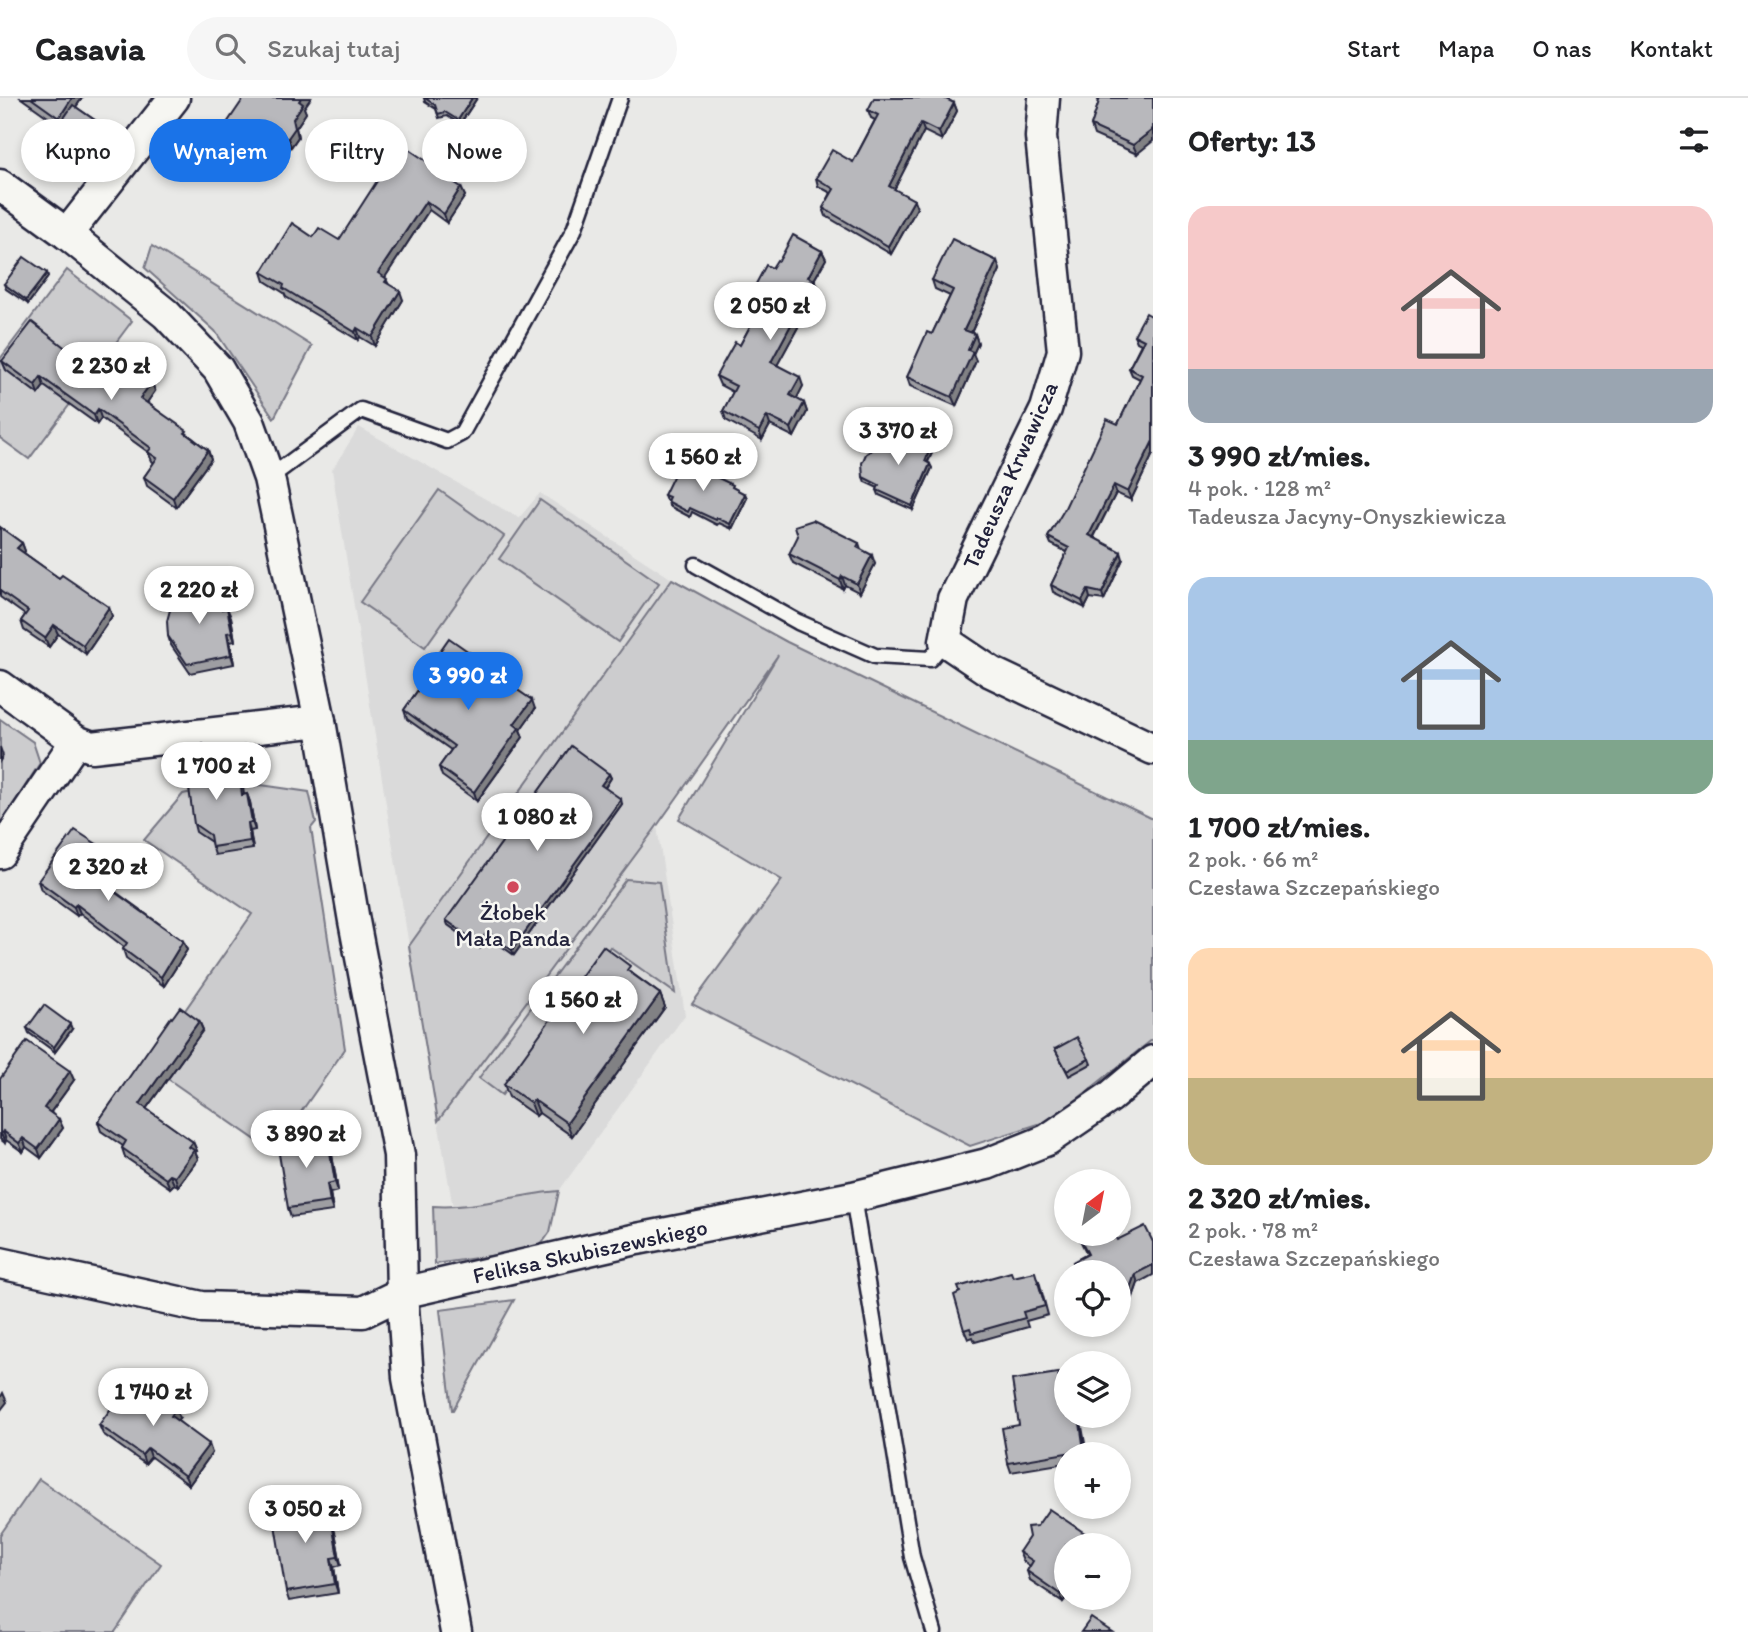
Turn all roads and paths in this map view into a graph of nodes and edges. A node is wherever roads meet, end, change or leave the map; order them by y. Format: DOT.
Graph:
graph roads {
  1 [pos="174,98"];
  2 [pos="621,98"];
  3 [pos="1044,98"];
  4 [pos="0,185"];
  5 [pos="67,234"];
  6 [pos="269,478"];
  7 [pos="696,565"];
  8 [pos="945,641"];
  9 [pos="0,686"];
  10 [pos="320,721"];
  11 [pos="76,741"];
  12 [pos="1153,749"];
  13 [pos="0,853"];
  14 [pos="1153,1061"];
  15 [pos="853,1197"];
  16 [pos="0,1263"];
  17 [pos="402,1293"];
  18 [pos="456,1632"];
  19 [pos="934,1632"];
  1 -- 5 [label="street"];
  2 -- 6 [label="lane"];
  3 -- 8 [label="street, Tadeusza Krwawicza"];
  4 -- 5 [label="street"];
  5 -- 6 [label="street"];
  6 -- 10 [label="street"];
  7 -- 8 [label="lane"];
  8 -- 12 [label="street"];
  9 -- 11 [label="street"];
  10 -- 11 [label="street"];
  10 -- 17 [label="street"];
  11 -- 13 [label="street"];
  14 -- 15 [label="street, Feliksa Skubiszewskiego"];
  15 -- 17 [label="street, Feliksa Skubiszewskiego"];
  15 -- 19 [label="lane"];
  16 -- 17 [label="street, Feliksa Skubiszewskiego"];
  17 -- 18 [label="street"];
}
